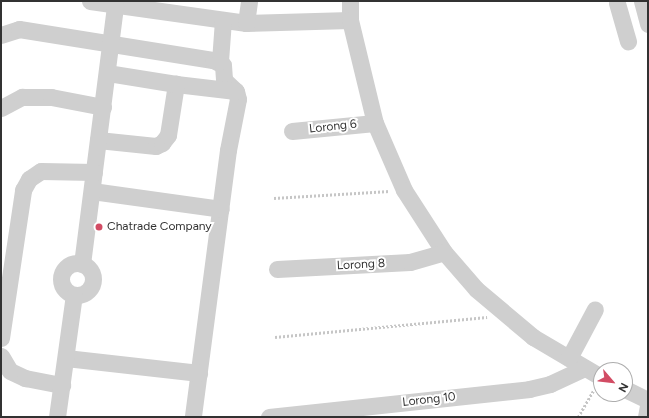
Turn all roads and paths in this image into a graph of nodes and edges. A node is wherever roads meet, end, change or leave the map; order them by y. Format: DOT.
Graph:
graph roads {
  1 [pos="90,1"];
  2 [pos="249,1"];
  3 [pos="350,1"];
  4 [pos="642,1"];
  5 [pos="618,3"];
  6 [pos="115,5"];
  7 [pos="173,7"];
  8 [pos="223,20"];
  9 [pos="350,20"];
  10 [pos="246,23"];
  11 [pos="648,24"];
  12 [pos="1,35"];
  13 [pos="628,41"];
  14 [pos="111,45"];
  15 [pos="220,62"];
  16 [pos="107,73"];
  17 [pos="176,84"];
  18 [pos="236,91"];
  19 [pos="103,107"];
  20 [pos="1,108"];
  21 [pos="375,123"];
  22 [pos="292,131"];
  23 [pos="98,140"];
  24 [pos="94,172"];
  25 [pos="404,190"];
  26 [pos="92,191"];
  27 [pos="274,198"];
  28 [pos="220,209"];
  29 [pos="444,252"];
  30 [pos="6,264"];
  31 [pos="82,264"];
  32 [pos="277,269"];
  33 [pos="5,284"];
  34 [pos="74,296"];
  35 [pos="498,309"];
  36 [pos="595,309"];
  37 [pos="275,337"];
  38 [pos="1,338"];
  39 [pos="1,356"];
  40 [pos="66,358"];
  41 [pos="568,358"];
  42 [pos="585,368"];
  43 [pos="593,372"];
  44 [pos="199,373"];
  45 [pos="62,385"];
  46 [pos="593,391"];
  47 [pos="633,393"];
  48 [pos="648,400"];
  49 [pos="648,406"];
  50 [pos="57,417"];
  51 [pos="193,417"];
  52 [pos="269,417"];
  53 [pos="578,417"];
  54 [pos="646,417"];
  1 -- 6 [label="street"];
  2 -- 10 [label="street"];
  3 -- 9 [label="street"];
  4 -- 11 [label="street"];
  5 -- 13 [label="street"];
  6 -- 7 [label="street"];
  6 -- 14 [label="street"];
  7 -- 8 [label="street"];
  8 -- 10 [label="street"];
  8 -- 15 [label="street"];
  9 -- 10 [label="street"];
  9 -- 21 [label="street"];
  12 -- 14 [label="street"];
  14 -- 15 [label="street"];
  14 -- 16 [label="street"];
  15 -- 18 [label="street"];
  16 -- 17 [label="street"];
  16 -- 19 [label="street"];
  17 -- 18 [label="street"];
  17 -- 23 [label="street"];
  18 -- 28 [label="street"];
  19 -- 20 [label="street"];
  19 -- 23 [label="street"];
  21 -- 22 [label="street, Lorong 6"];
  21 -- 25 [label="street"];
  23 -- 24 [label="street"];
  24 -- 26 [label="street"];
  24 -- 30 [label="street"];
  25 -- 27 [label="path"];
  25 -- 29 [label="street"];
  26 -- 28 [label="street"];
  26 -- 31 [label="street"];
  28 -- 44 [label="street"];
  29 -- 32 [label="street, Lorong 8"];
  29 -- 35 [label="street"];
  30 -- 33 [label="street"];
  31 -- 34 [label="street"];
  31 -- 34 [label="street"];
  33 -- 38 [label="street"];
  34 -- 40 [label="street"];
  35 -- 37 [label="path"];
  35 -- 41 [label="street"];
  36 -- 41 [label="street"];
  39 -- 45 [label="street"];
  40 -- 44 [label="street"];
  40 -- 45 [label="street"];
  41 -- 42 [label="street"];
  42 -- 43 [label="street"];
  42 -- 52 [label="street, Lorong 10"];
  44 -- 51 [label="street"];
  45 -- 50 [label="street"];
  46 -- 53 [label="path"];
  47 -- 48 [label="street"];
  49 -- 54 [label="street"];
}
